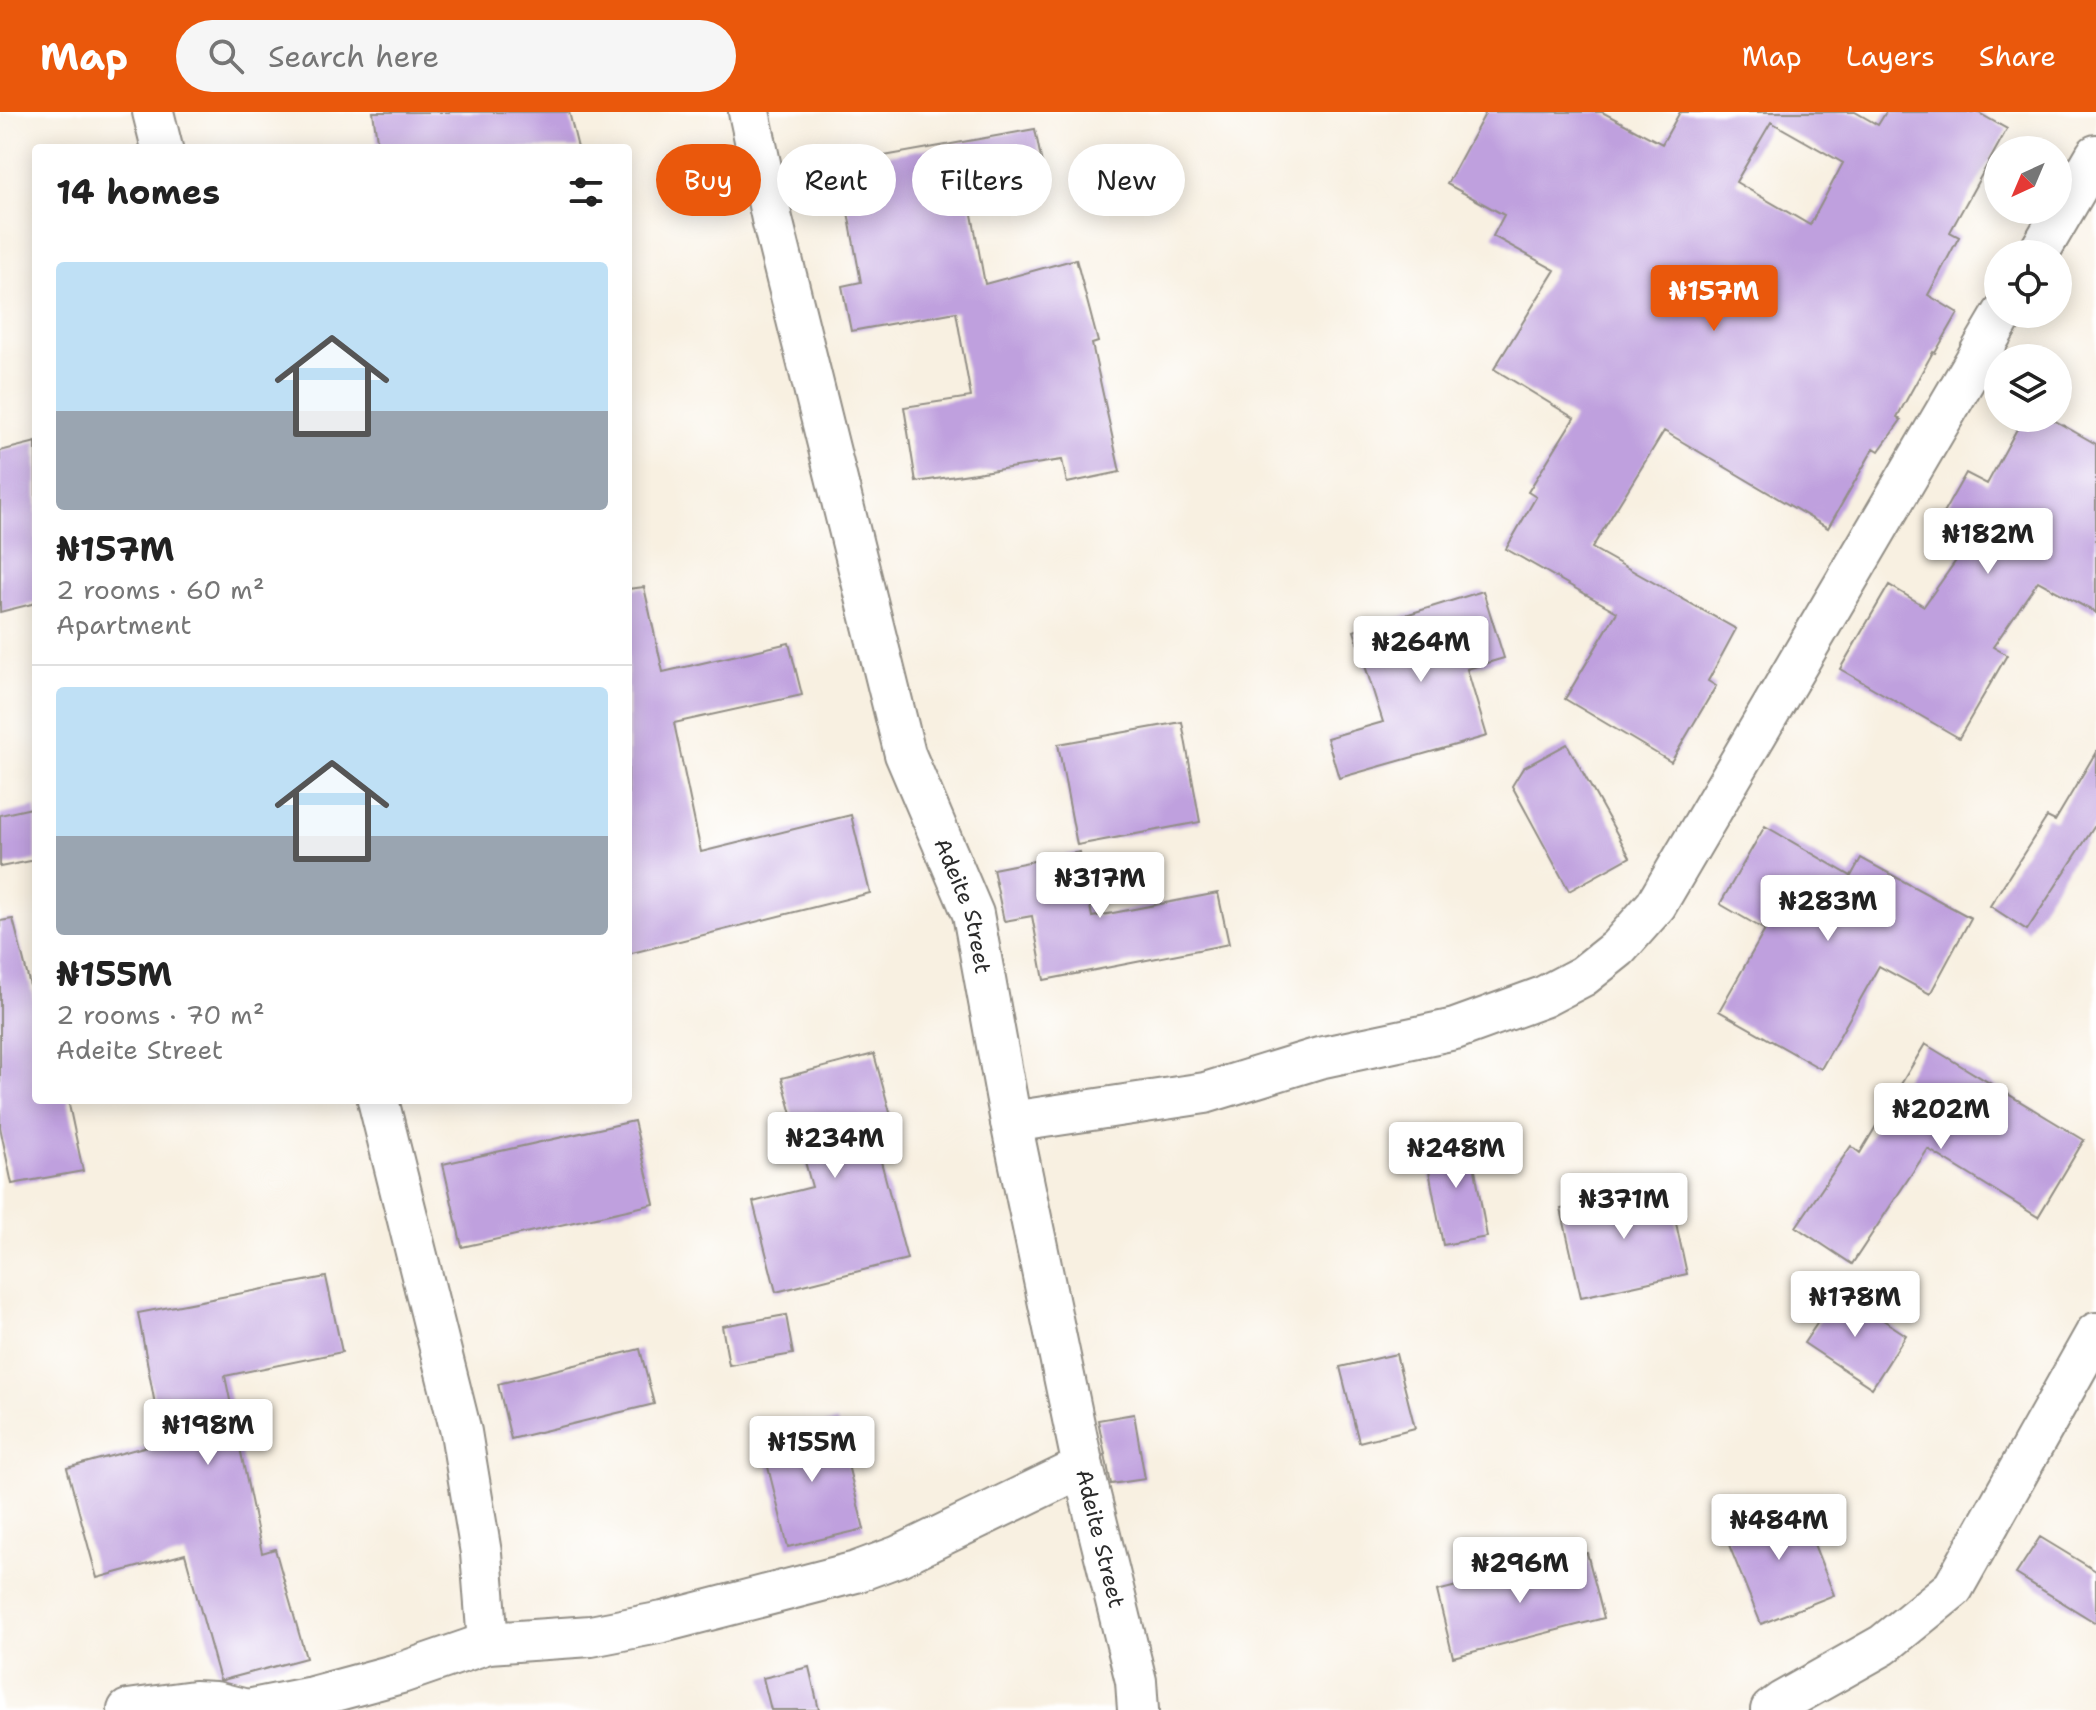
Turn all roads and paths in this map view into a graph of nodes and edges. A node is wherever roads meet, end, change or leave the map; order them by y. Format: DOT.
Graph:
graph roads {
  1 [pos="153,112"];
  2 [pos="749,112"];
  3 [pos="161,144"];
  4 [pos="2096,155"];
  5 [pos="2046,240"];
  6 [pos="1995,328"];
  7 [pos="379,1104"];
  8 [pos="1011,1122"];
  9 [pos="2096,1333"];
  10 [pos="1083,1467"];
  11 [pos="488,1643"];
  12 [pos="128,1710"];
  13 [pos="1138,1710"];
  14 [pos="1771,1710"];
  1 -- 3 [label="street"];
  2 -- 8 [label="street, Adeite Street"];
  4 -- 5 [label="street"];
  6 -- 8 [label="street"];
  7 -- 11 [label="street"];
  8 -- 10 [label="street, Adeite Street"];
  9 -- 14 [label="street"];
  10 -- 11 [label="street"];
  10 -- 13 [label="street, Adeite Street"];
  11 -- 12 [label="street"];
}
